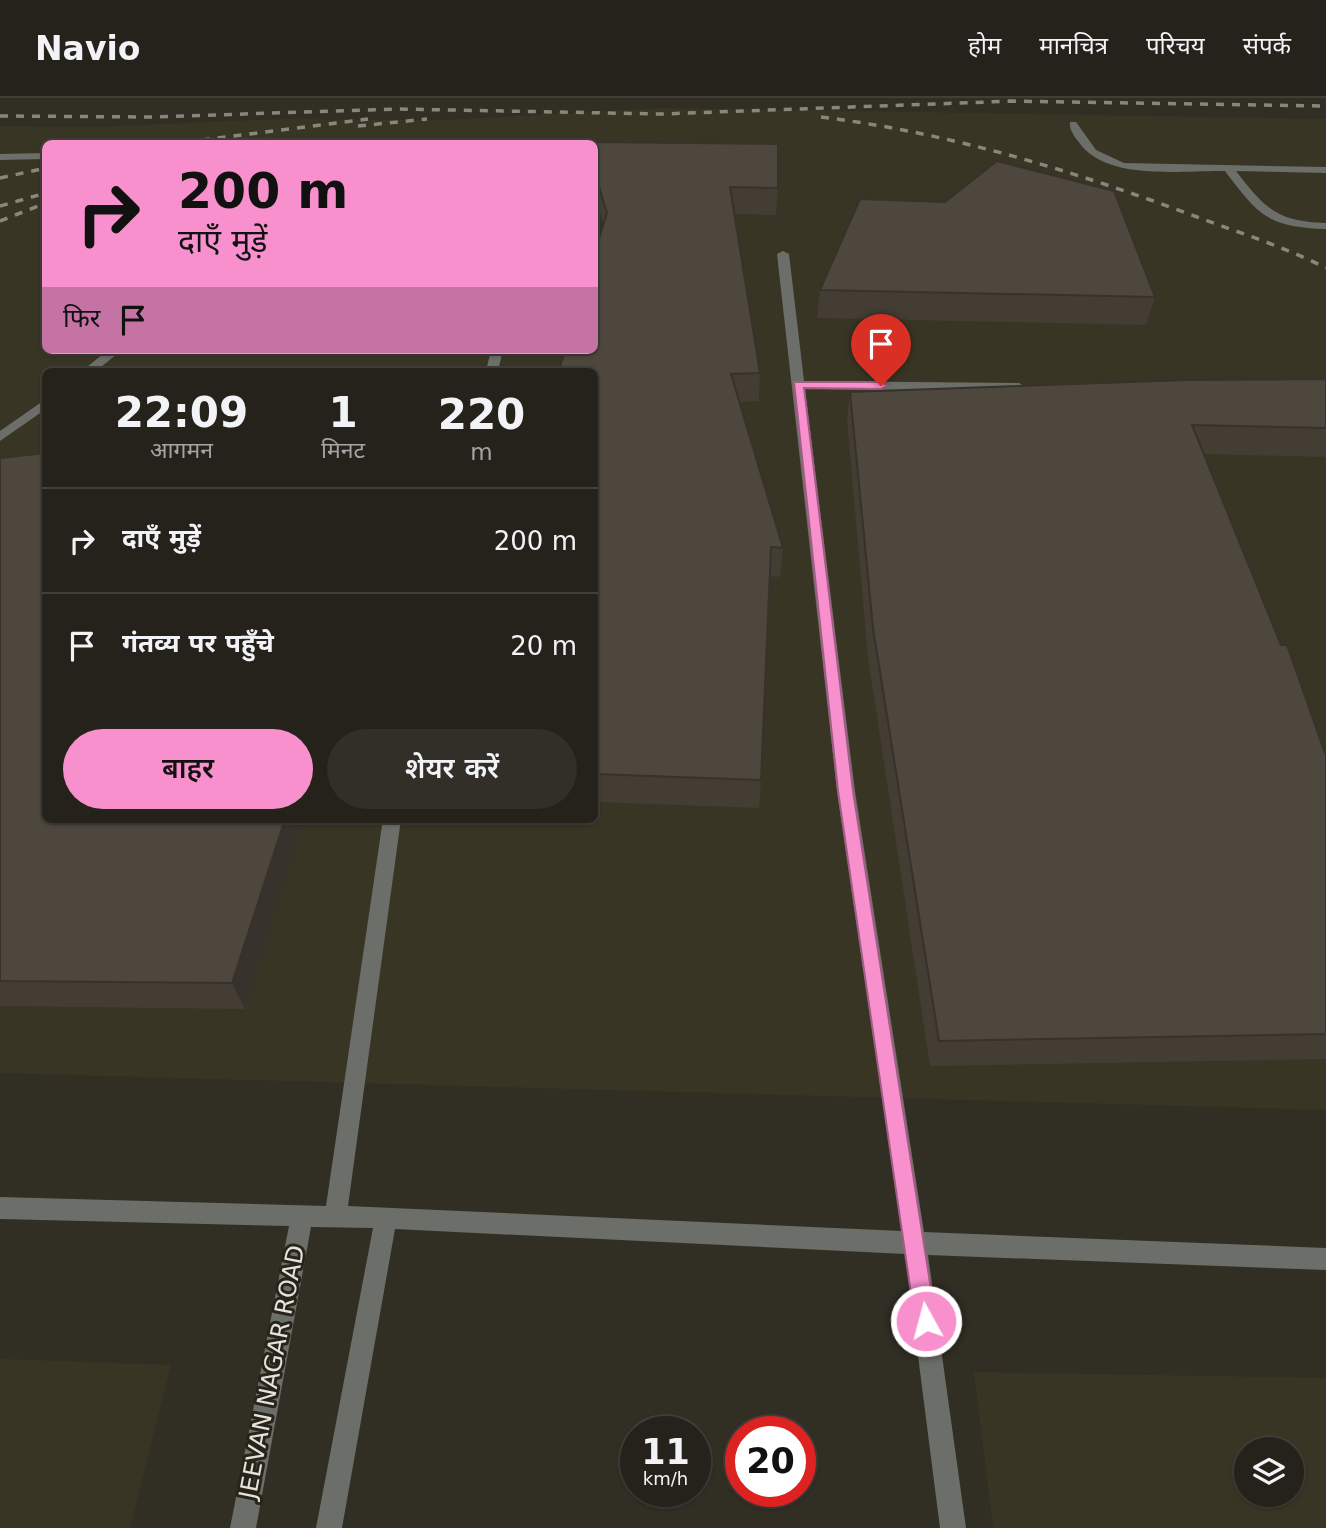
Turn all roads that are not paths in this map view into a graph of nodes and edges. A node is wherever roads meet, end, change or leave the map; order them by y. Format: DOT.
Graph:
graph roads {
  1 [pos="1073,124"];
  2 [pos="42,156"];
  3 [pos="0,157"];
  4 [pos="1229,169"];
  5 [pos="1326,170"];
  6 [pos="1326,226"];
  7 [pos="783,254"];
  8 [pos="111,354"];
  9 [pos="92,368"];
  10 [pos="798,385"];
  11 [pos="1034,387"];
  12 [pos="42,406"];
  13 [pos="0,437"];
  14 [pos="391,823"];
  15 [pos="0,1208"];
  16 [pos="302,1217"];
  17 [pos="335,1217"];
  18 [pos="386,1218"];
  19 [pos="915,1243"];
  20 [pos="1326,1259"];
  21 [pos="243,1528"];
  22 [pos="330,1528"];
  23 [pos="953,1528"];
  1 -- 4 [label="street"];
  2 -- 3 [label="street"];
  4 -- 5 [label="street"];
  4 -- 6 [label="street"];
  7 -- 10 [label="street"];
  8 -- 9 [label="street"];
  10 -- 11 [label="street"];
  10 -- 19 [label="street"];
  12 -- 13 [label="street"];
  14 -- 17 [label="street"];
  15 -- 16 [label="street"];
  16 -- 17 [label="street"];
  16 -- 21 [label="street, JEEVAN NAGAR ROAD"];
  17 -- 18 [label="street"];
  18 -- 19 [label="street"];
  18 -- 22 [label="street"];
  19 -- 20 [label="street"];
  19 -- 23 [label="street"];
}
